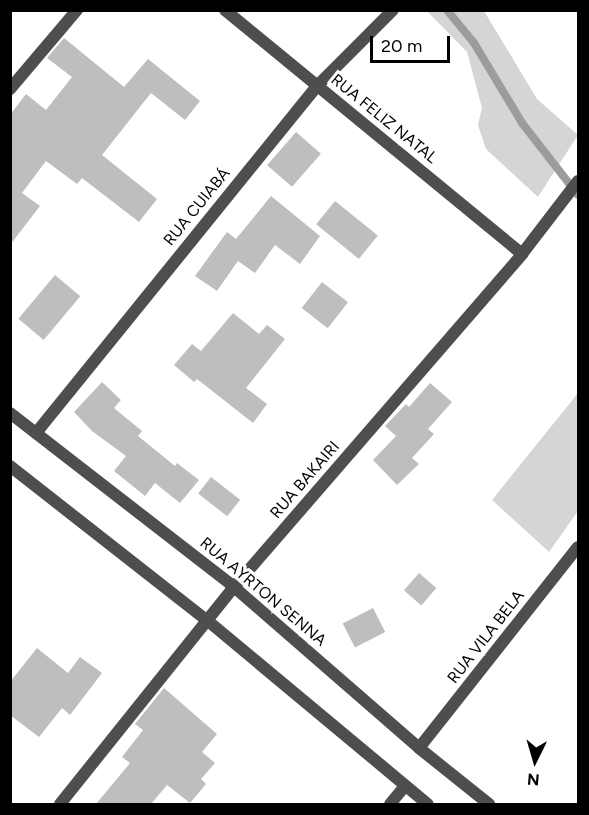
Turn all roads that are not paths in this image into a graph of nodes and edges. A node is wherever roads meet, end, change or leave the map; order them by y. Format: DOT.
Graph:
graph roads {
  1 [pos="77,10"];
  2 [pos="225,10"];
  3 [pos="393,10"];
  4 [pos="317,86"];
  5 [pos="10,89"];
  6 [pos="579,181"];
  7 [pos="522,254"];
  8 [pos="10,413"];
  9 [pos="36,433"];
  10 [pos="12,472"];
  11 [pos="579,547"];
  12 [pos="234,587"];
  13 [pos="208,621"];
  14 [pos="418,748"];
  15 [pos="405,786"];
  16 [pos="60,804"];
  17 [pos="390,804"];
  18 [pos="428,804"];
  19 [pos="489,804"];
  1 -- 5 [label="street"];
  2 -- 4 [label="street, RUA FELIZ NATAL"];
  3 -- 4 [label="street, RUA CUIABÁ"];
  4 -- 7 [label="street, RUA FELIZ NATAL"];
  4 -- 9 [label="street, RUA CUIABÁ"];
  6 -- 7 [label="street, RUA BAKAIRI"];
  7 -- 12 [label="street, RUA BAKAIRI"];
  8 -- 9 [label="street, RUA AYRTON SENNA"];
  9 -- 12 [label="street, RUA AYRTON SENNA"];
  10 -- 13 [label="street"];
  11 -- 14 [label="street, RUA VILA BELA"];
  12 -- 13 [label="street, RUA BAKAIRI"];
  12 -- 14 [label="street, RUA AYRTON SENNA"];
  13 -- 15 [label="street"];
  13 -- 16 [label="street, RUA BAKAIRI"];
  14 -- 19 [label="street, RUA AYRTON SENNA"];
  15 -- 17 [label="street"];
  15 -- 18 [label="street"];
}
